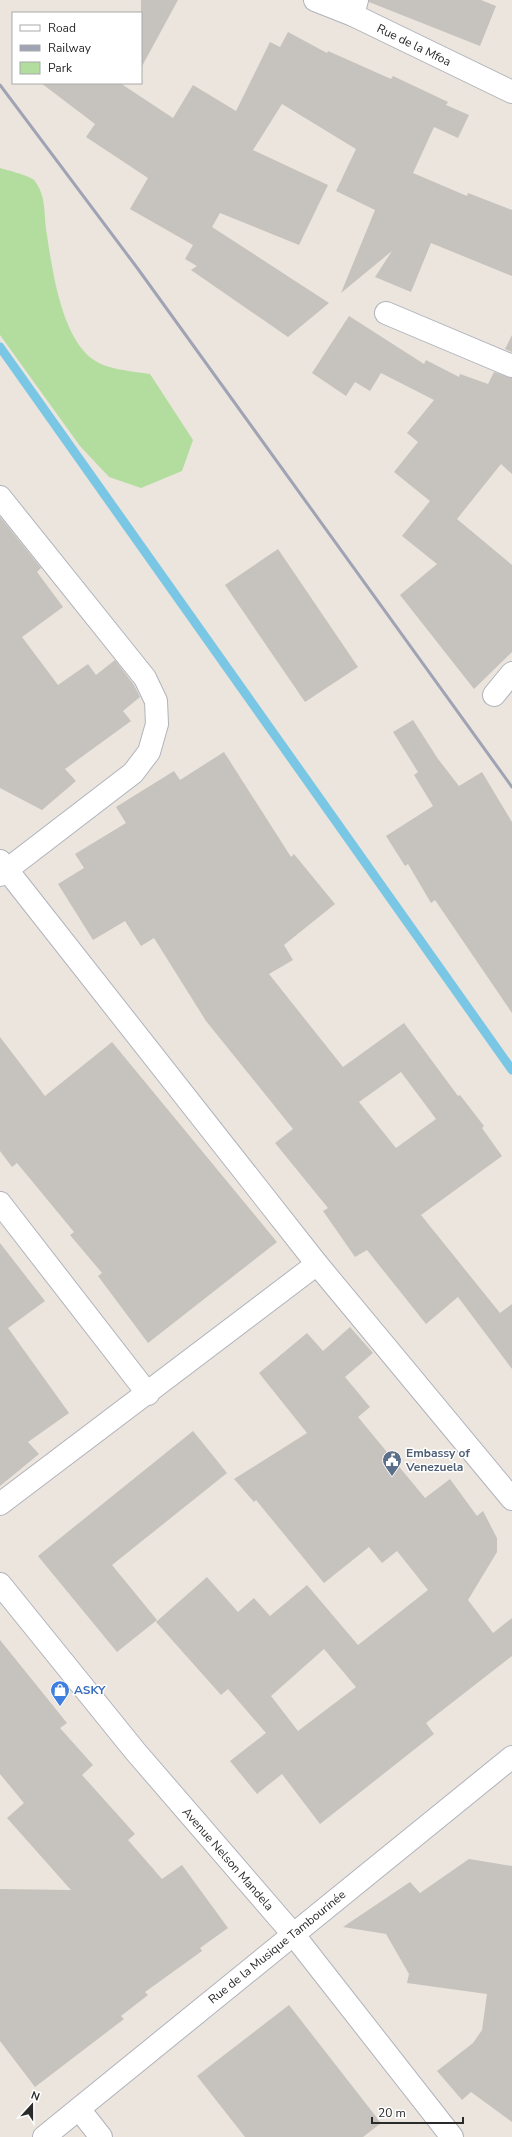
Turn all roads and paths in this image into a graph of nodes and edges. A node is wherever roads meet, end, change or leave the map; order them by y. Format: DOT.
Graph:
graph roads {
  1 [pos="315,0"];
  2 [pos="355,8"];
  3 [pos="512,92"];
  4 [pos="386,313"];
  5 [pos="512,366"];
  6 [pos="0,497"];
  7 [pos="512,673"];
  8 [pos="494,695"];
  9 [pos="2,868"];
  10 [pos="0,1203"];
  11 [pos="316,1264"];
  12 [pos="148,1394"];
  13 [pos="512,1499"];
  14 [pos="0,1504"];
  15 [pos="0,1584"];
  16 [pos="512,1757"];
  17 [pos="293,1934"];
  18 [pos="78,2109"];
  19 [pos="44,2137"];
  20 [pos="101,2137"];
  21 [pos="452,2137"];
  1 -- 2 [label="street, Rue de la Mfoa"];
  2 -- 3 [label="street, Rue de la Mfoa"];
  4 -- 5 [label="street"];
  6 -- 9 [label="street"];
  7 -- 8 [label="street"];
  9 -- 11 [label="street"];
  10 -- 12 [label="street"];
  11 -- 12 [label="street"];
  11 -- 13 [label="street"];
  12 -- 14 [label="street"];
  15 -- 17 [label="street, Avenue Nelson Mandela"];
  16 -- 17 [label="street, Rue de la Musique Tambourinée"];
  17 -- 18 [label="street, Rue de la Musique Tambourinée"];
  17 -- 21 [label="street, Avenue Nelson Mandela"];
  18 -- 19 [label="street, Rue de la Musique Tambourinée"];
  18 -- 20 [label="street"];
}
